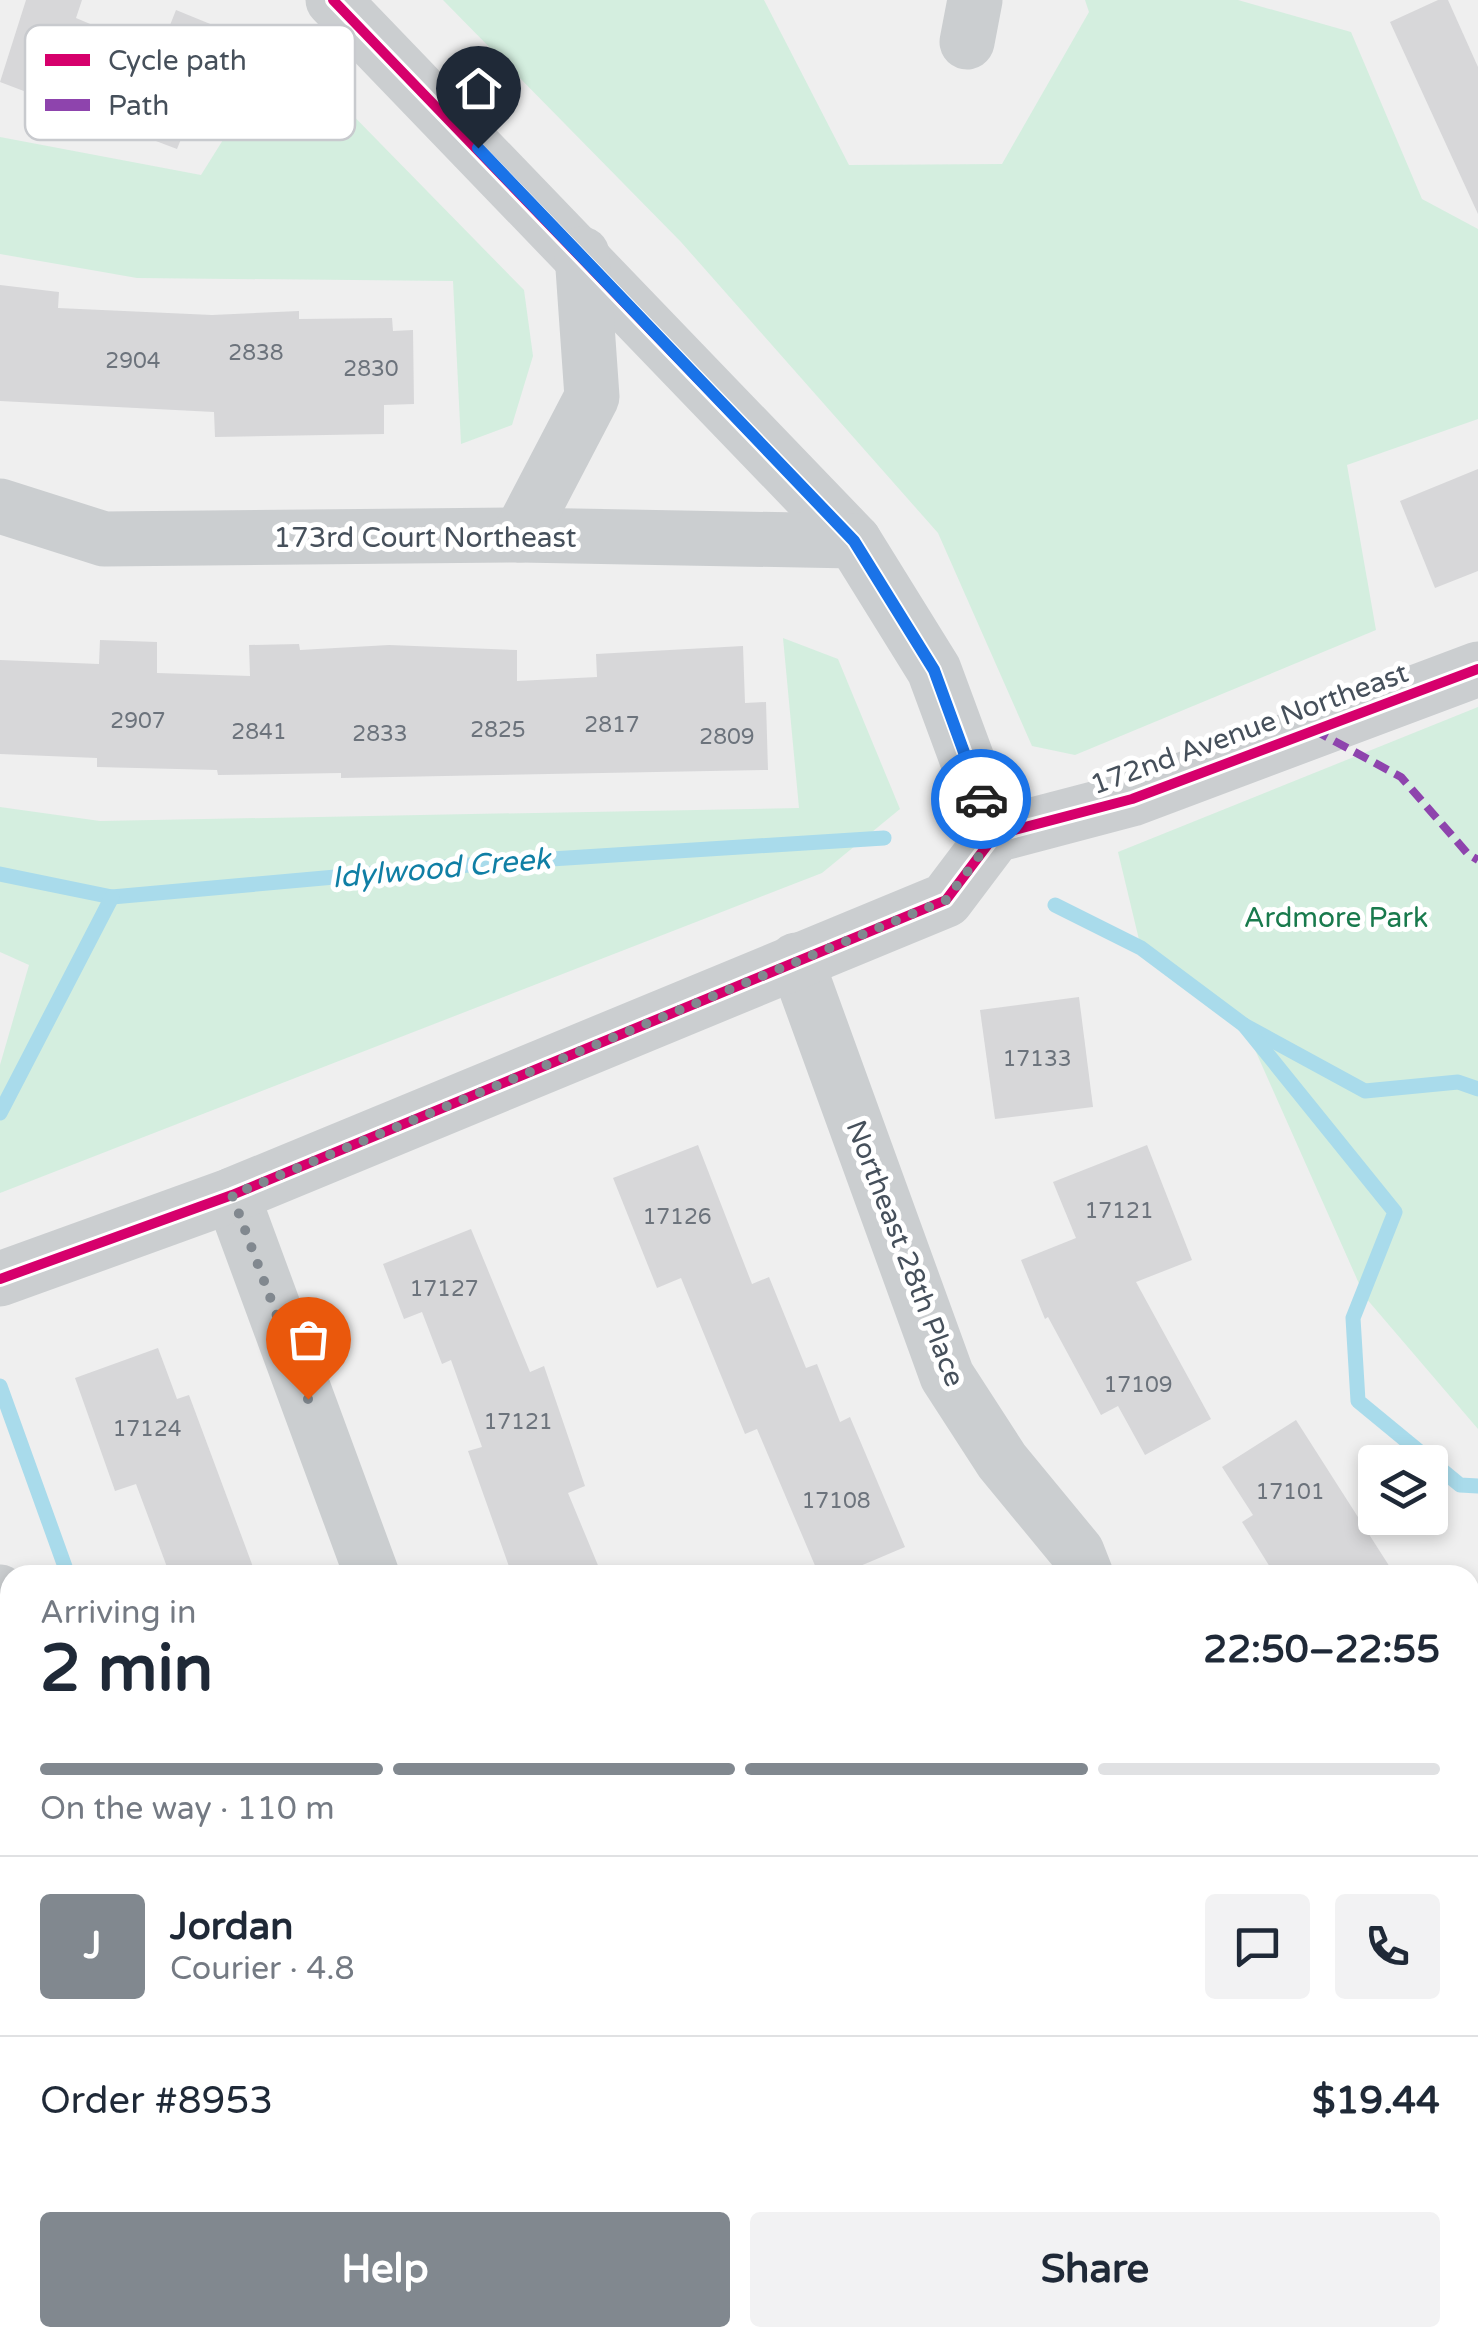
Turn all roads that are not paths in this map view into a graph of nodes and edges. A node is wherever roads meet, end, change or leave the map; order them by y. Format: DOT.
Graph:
graph roads {
  1 [pos="333,0"];
  2 [pos="582,254"];
  3 [pos="0,506"];
  4 [pos="520,535"];
  5 [pos="854,541"];
  6 [pos="1478,669"];
  7 [pos="995,835"];
  8 [pos="796,960"];
  9 [pos="232,1195"];
  10 [pos="0,1279"];
  11 [pos="368,1565"];
  12 [pos="1082,1565"];
  1 -- 2 [label="street"];
  2 -- 4 [label="street"];
  2 -- 5 [label="street"];
  3 -- 4 [label="street, 173rd Court Northeast"];
  4 -- 5 [label="street, 173rd Court Northeast"];
  5 -- 7 [label="street"];
  6 -- 7 [label="street, 172nd Avenue Northeast"];
  7 -- 8 [label="street"];
  8 -- 9 [label="street"];
  8 -- 12 [label="street, Northeast 28th Place"];
  9 -- 10 [label="street"];
  9 -- 11 [label="street"];
}
